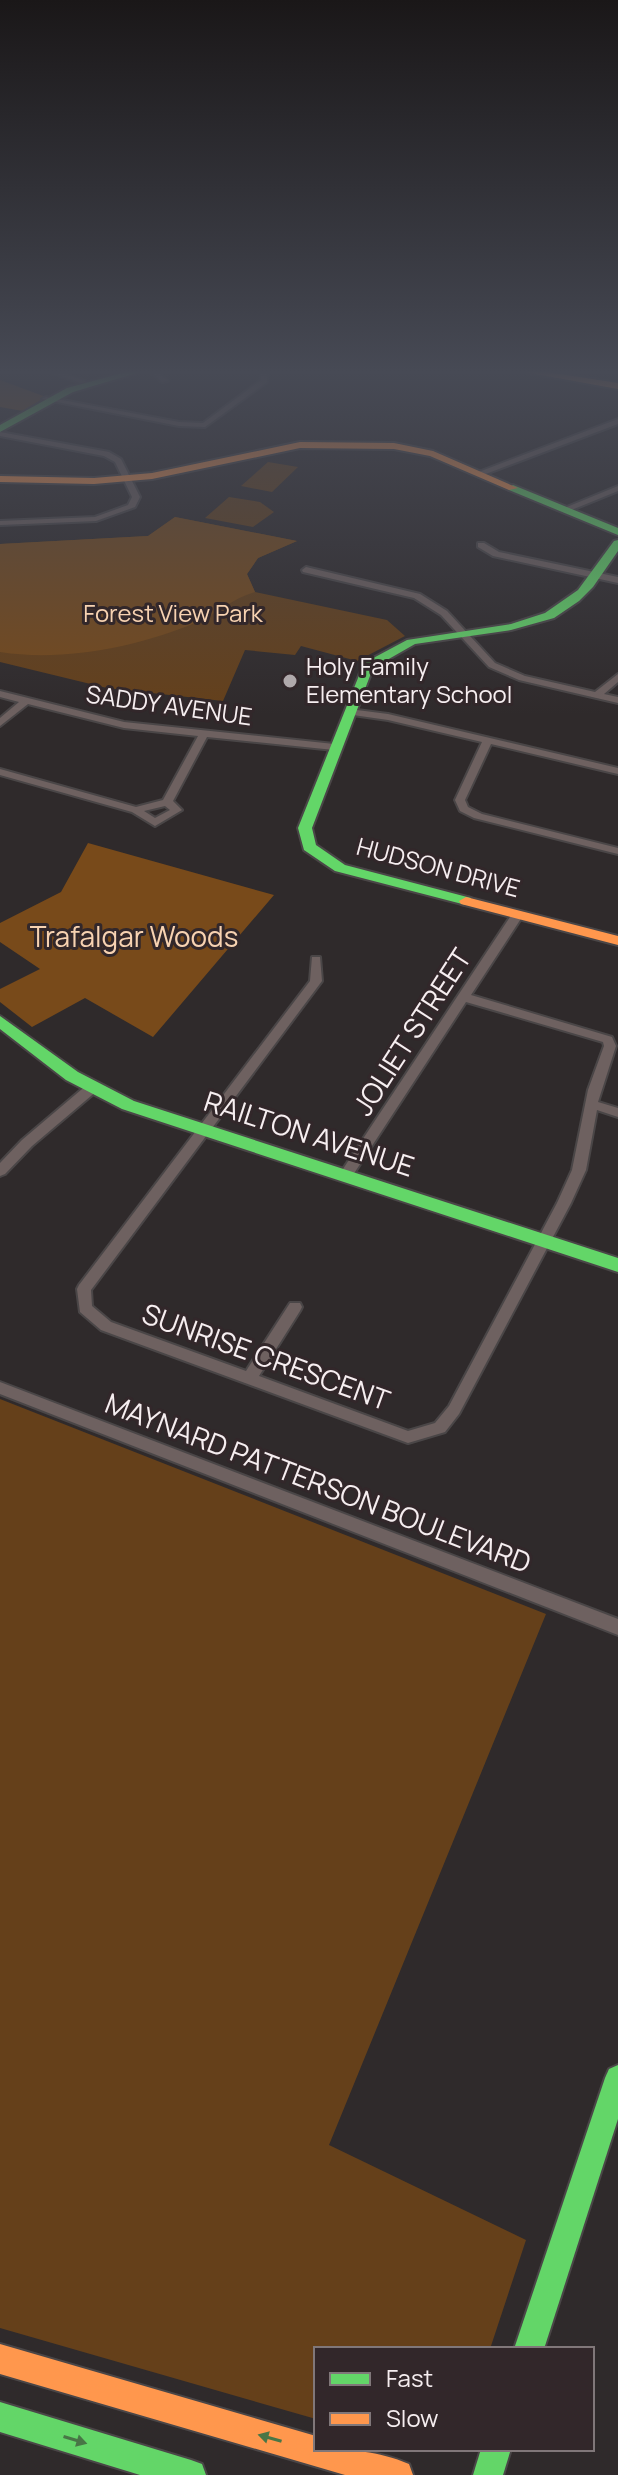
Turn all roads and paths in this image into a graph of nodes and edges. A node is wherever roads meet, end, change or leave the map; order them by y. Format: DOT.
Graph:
graph roads {
  1 [pos="128,484"];
  2 [pos="507,484"];
  3 [pos="618,488"];
  4 [pos="566,509"];
  5 [pos="0,523"];
  6 [pos="618,532"];
  7 [pos="618,543"];
  8 [pos="481,545"];
  9 [pos="306,570"];
  10 [pos="593,576"];
  11 [pos="618,580"];
  12 [pos="461,631"];
  13 [pos="618,677"];
  14 [pos="0,694"];
  15 [pos="597,695"];
  16 [pos="618,700"];
  17 [pos="25,701"];
  18 [pos="349,712"];
  19 [pos="0,723"];
  20 [pos="204,734"];
  21 [pos="488,741"];
  22 [pos="334,747"];
  23 [pos="618,771"];
  24 [pos="0,772"];
  25 [pos="167,802"];
  26 [pos="136,810"];
  27 [pos="618,851"];
  28 [pos="518,914"];
  29 [pos="618,941"];
  30 [pos="316,960"];
  31 [pos="464,997"];
  32 [pos="0,1021"];
  33 [pos="93,1087"];
  34 [pos="591,1104"];
  35 [pos="618,1113"];
  36 [pos="207,1130"];
  37 [pos="0,1171"];
  38 [pos="346,1175"];
  39 [pos="542,1240"];
  40 [pos="618,1265"];
  41 [pos="295,1307"];
  42 [pos="249,1379"];
  43 [pos="0,1388"];
  44 [pos="618,1627"];
  45 [pos="618,2078"];
  46 [pos="530,2347"];
  47 [pos="0,2359"];
  48 [pos="0,2417"];
  49 [pos="314,2451"];
  50 [pos="316,2451"];
  51 [pos="495,2451"];
  52 [pos="191,2475"];
  53 [pos="398,2475"];
  54 [pos="488,2475"];
  1 -- 5 [label="street"];
  2 -- 4 [label="main road"];
  3 -- 4 [label="street"];
  4 -- 6 [label="main road"];
  7 -- 10 [label="main road, HUDSON DRIVE"];
  8 -- 10 [label="street"];
  9 -- 12 [label="street"];
  10 -- 11 [label="street"];
  10 -- 12 [label="main road, HUDSON DRIVE"];
  12 -- 15 [label="street"];
  12 -- 18 [label="main road, HUDSON DRIVE"];
  13 -- 15 [label="street"];
  14 -- 17 [label="street, SADDY AVENUE"];
  15 -- 16 [label="street"];
  17 -- 19 [label="street"];
  17 -- 20 [label="street, SADDY AVENUE"];
  18 -- 21 [label="street"];
  18 -- 22 [label="main road, HUDSON DRIVE"];
  20 -- 22 [label="street, SADDY AVENUE"];
  20 -- 25 [label="street"];
  21 -- 23 [label="street"];
  21 -- 27 [label="street"];
  22 -- 28 [label="main road, HUDSON DRIVE"];
  24 -- 26 [label="street"];
  25 -- 26 [label="street"];
  25 -- 26 [label="street"];
  28 -- 29 [label="main road, HUDSON DRIVE"];
  28 -- 31 [label="street, JOLIET STREET"];
  30 -- 36 [label="street, SUNRISE CRESCENT"];
  31 -- 34 [label="street, SUNRISE CRESCENT"];
  31 -- 38 [label="street, JOLIET STREET"];
  32 -- 33 [label="main road, RAILTON AVENUE"];
  33 -- 36 [label="main road, RAILTON AVENUE"];
  33 -- 37 [label="street"];
  34 -- 35 [label="street"];
  34 -- 39 [label="street, SUNRISE CRESCENT"];
  36 -- 38 [label="main road, RAILTON AVENUE"];
  36 -- 42 [label="street, SUNRISE CRESCENT"];
  38 -- 39 [label="main road, RAILTON AVENUE"];
  39 -- 40 [label="main road, RAILTON AVENUE"];
  39 -- 42 [label="street, SUNRISE CRESCENT"];
  41 -- 42 [label="street"];
  43 -- 44 [label="street, MAYNARD PATTERSON BOULEVARD"];
  45 -- 46 [label="main road"];
  49 -- 47 [label="main road, one-way"];
  48 -- 52 [label="main road, one-way"];
  53 -- 50 [label="main road, one-way"];
  51 -- 54 [label="main road"];
}
